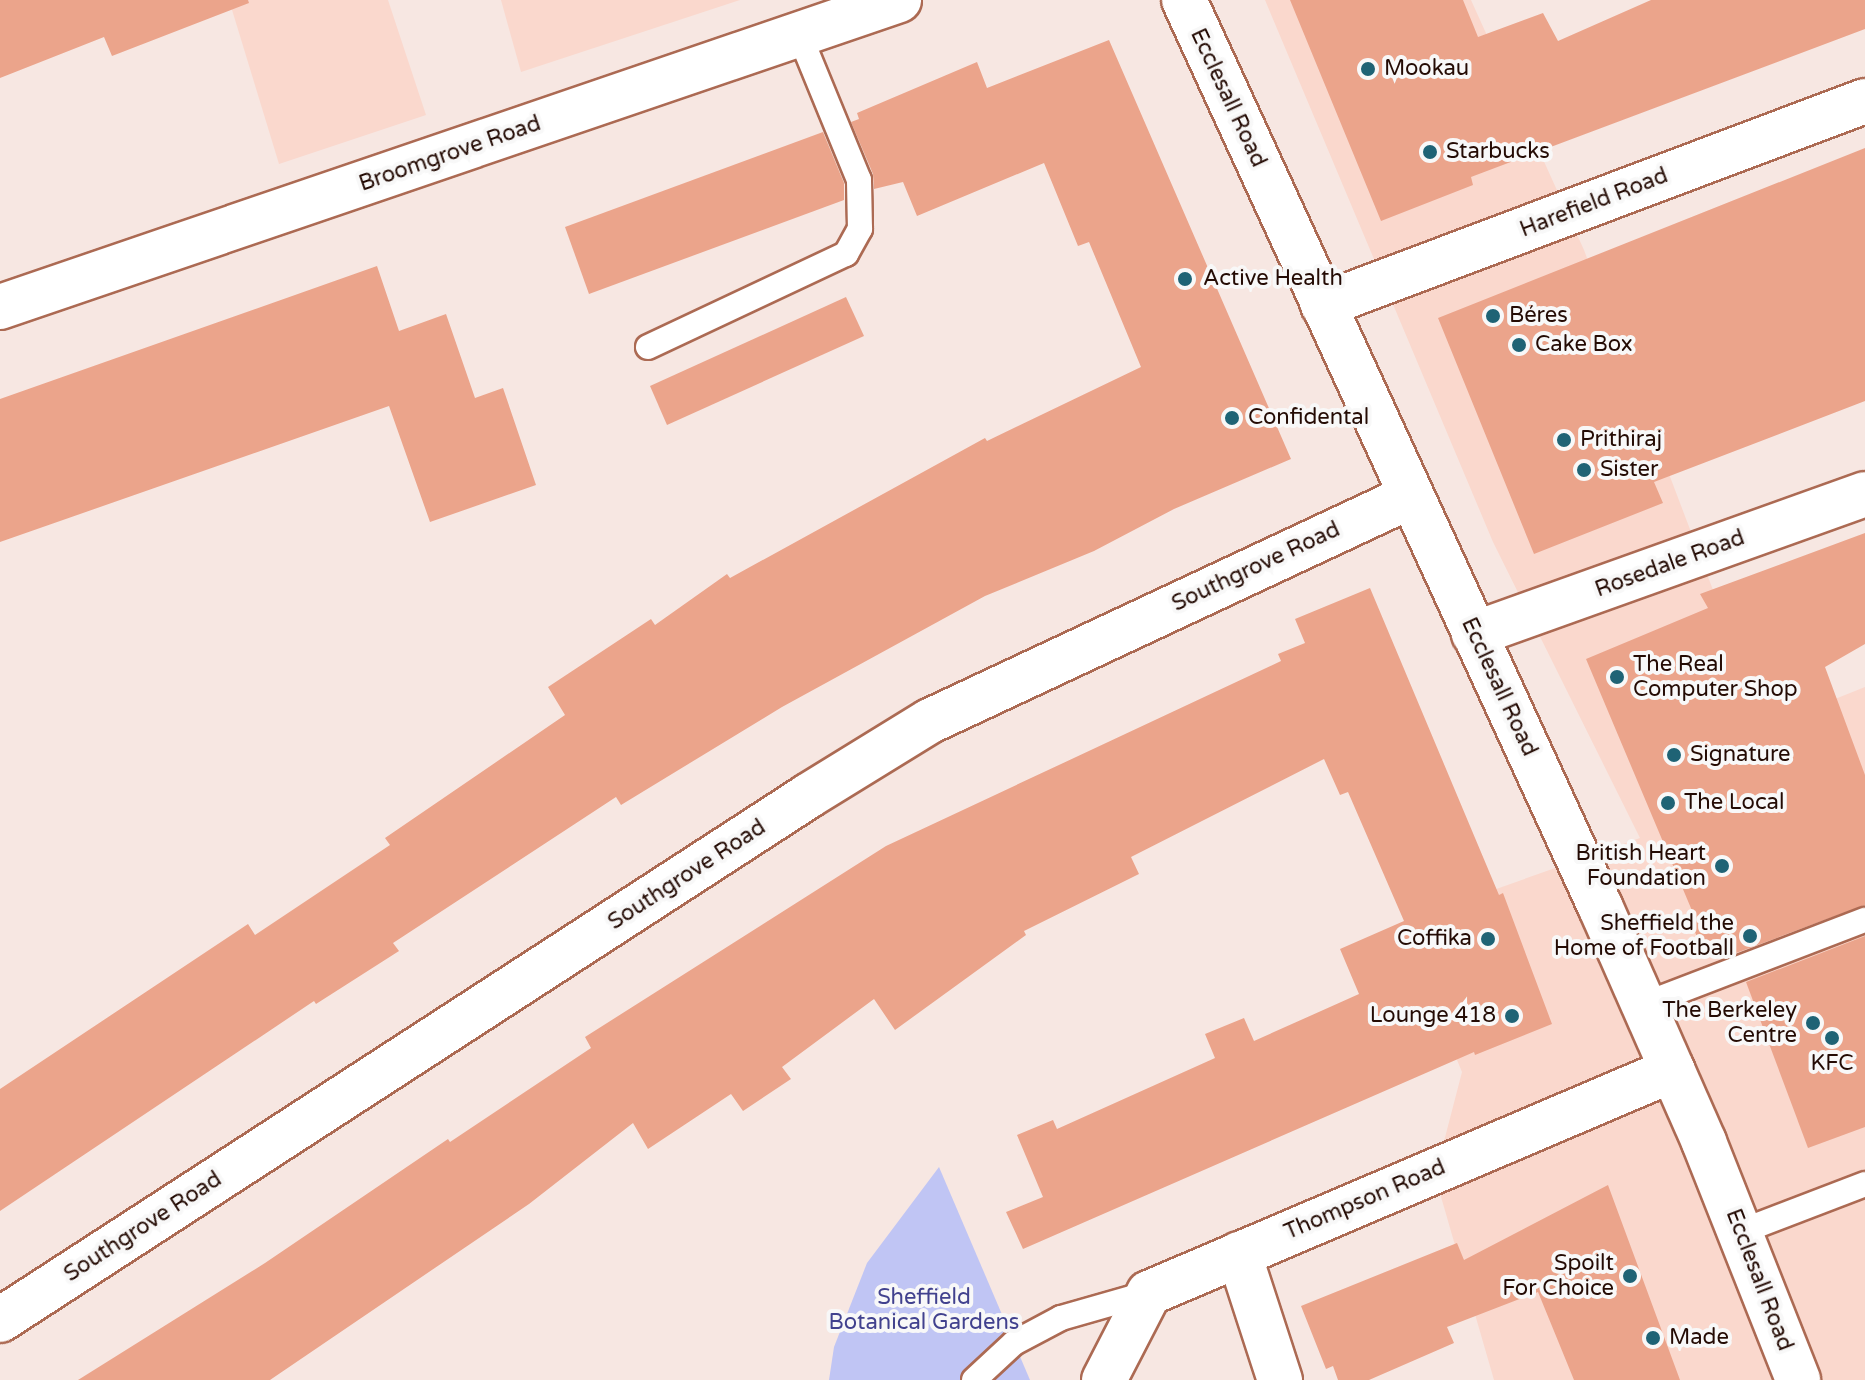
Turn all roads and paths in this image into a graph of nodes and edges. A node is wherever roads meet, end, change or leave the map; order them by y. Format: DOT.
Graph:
graph roads {
  1 [pos="899,0"];
  2 [pos="1184,0"];
  3 [pos="799,34"];
  4 [pos="1865,101"];
  5 [pos="1323,305"];
  6 [pos="0,307"];
  7 [pos="648,347"];
  8 [pos="1865,494"];
  9 [pos="1411,496"];
  10 [pos="1474,634"];
  11 [pos="1865,920"];
  12 [pos="1643,1005"];
  13 [pos="1672,1070"];
  14 [pos="1865,1184"];
  15 [pos="1740,1232"];
  16 [pos="1239,1254"];
  17 [pos="1149,1293"];
  18 [pos="0,1320"];
  19 [pos="974,1380"];
  20 [pos="1104,1380"];
  21 [pos="1280,1380"];
  22 [pos="1798,1380"];
  1 -- 3 [label="street, Broomgrove Road"];
  2 -- 5 [label="street, Ecclesall Road"];
  3 -- 6 [label="street, Broomgrove Road"];
  3 -- 7 [label="lane"];
  4 -- 5 [label="street, Harefield Road"];
  5 -- 9 [label="street, Ecclesall Road"];
  8 -- 10 [label="street, Rosedale Road"];
  9 -- 10 [label="street, Ecclesall Road"];
  9 -- 18 [label="street, Southgrove Road"];
  10 -- 12 [label="street, Ecclesall Road"];
  11 -- 12 [label="lane"];
  12 -- 13 [label="street, Ecclesall Road"];
  13 -- 15 [label="street, Ecclesall Road"];
  13 -- 16 [label="street, Thompson Road"];
  14 -- 15 [label="lane"];
  15 -- 22 [label="street, Ecclesall Road"];
  16 -- 17 [label="street, Thompson Road"];
  16 -- 21 [label="street"];
  17 -- 19 [label="lane"];
  17 -- 20 [label="street"];
}
